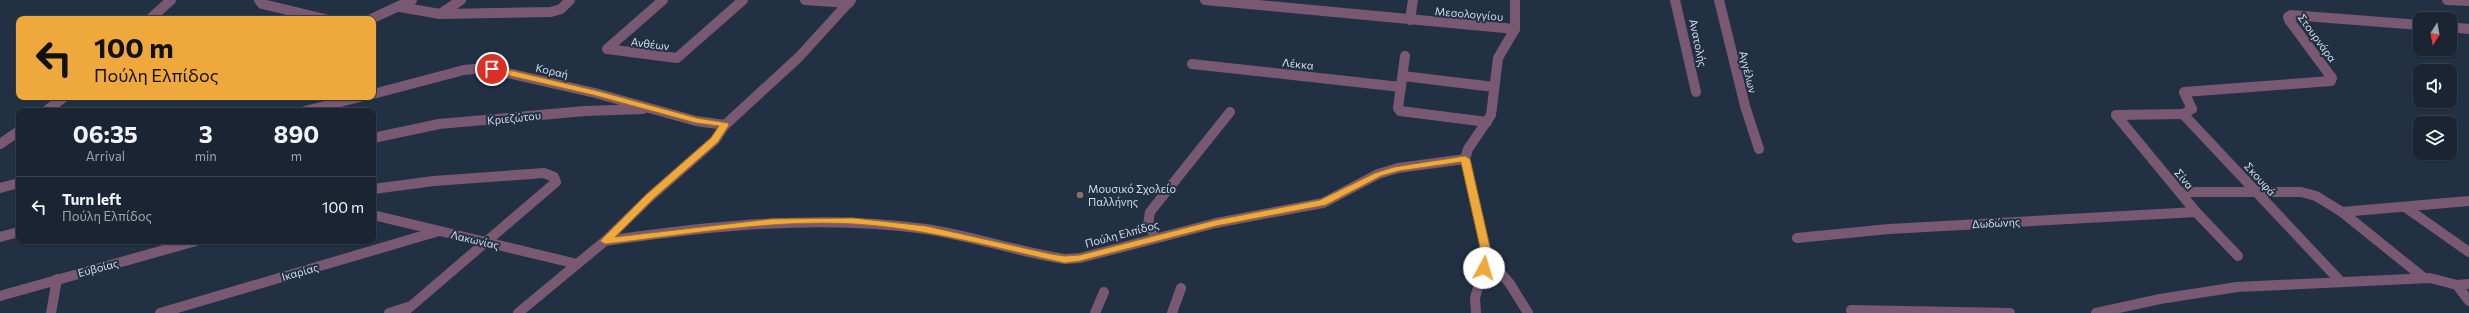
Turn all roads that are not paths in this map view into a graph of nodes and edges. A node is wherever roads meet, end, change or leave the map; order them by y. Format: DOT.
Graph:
graph roads {
  1 [pos="171,0"];
  2 [pos="461,0"];
  3 [pos="570,0"];
  4 [pos="663,0"];
  5 [pos="743,0"];
  6 [pos="805,0"];
  7 [pos="1205,0"];
  8 [pos="1413,0"];
  9 [pos="1515,0"];
  10 [pos="1675,0"];
  11 [pos="1719,0"];
  12 [pos="2447,0"];
  13 [pos="263,1"];
  14 [pos="850,1"];
  15 [pos="404,2"];
  16 [pos="2469,2"];
  17 [pos="440,14"];
  18 [pos="153,16"];
  19 [pos="315,16"];
  20 [pos="376,16"];
  21 [pos="1410,20"];
  22 [pos="2413,24"];
  23 [pos="1515,28"];
  24 [pos="2457,28"];
  25 [pos="2469,29"];
  26 [pos="1405,56"];
  27 [pos="1192,64"];
  28 [pos="1403,76"];
  29 [pos="1401,87"];
  30 [pos="1494,87"];
  31 [pos="1696,92"];
  32 [pos="376,93"];
  33 [pos="60,100"];
  34 [pos="348,100"];
  35 [pos="50,108"];
  36 [pos="317,108"];
  37 [pos="656,109"];
  38 [pos="1230,112"];
  39 [pos="2183,114"];
  40 [pos="1487,122"];
  41 [pos="725,125"];
  42 [pos="16,133"];
  43 [pos="376,137"];
  44 [pos="0,144"];
  45 [pos="1759,149"];
  46 [pos="1465,159"];
  47 [pos="16,184"];
  48 [pos="0,188"];
  49 [pos="376,189"];
  50 [pos="2180,192"];
  51 [pos="2255,192"];
  52 [pos="2469,200"];
  53 [pos="2405,207"];
  54 [pos="2196,212"];
  55 [pos="2342,212"];
  56 [pos="376,216"];
  57 [pos="439,231"];
  58 [pos="16,233"];
  59 [pos="0,237"];
  60 [pos="1156,237"];
  61 [pos="1797,238"];
  62 [pos="605,241"];
  63 [pos="487,242"];
  64 [pos="185,244"];
  65 [pos="2469,252"];
  66 [pos="1487,256"];
  67 [pos="2238,256"];
  68 [pos="578,264"];
  69 [pos="2424,278"];
  70 [pos="57,279"];
  71 [pos="2341,282"];
  72 [pos="2469,284"];
  73 [pos="2457,285"];
  74 [pos="1181,288"];
  75 [pos="1104,292"];
  76 [pos="0,296"];
  77 [pos="2469,301"];
  78 [pos="406,310"];
  79 [pos="1850,310"];
  80 [pos="522,312"];
  81 [pos="1957,312"];
  82 [pos="51,313"];
  83 [pos="160,313"];
  84 [pos="389,313"];
  85 [pos="1095,313"];
  86 [pos="1172,313"];
  87 [pos="1476,313"];
  88 [pos="1528,313"];
  89 [pos="2010,313"];
  90 [pos="2096,313"];
  1 -- 18 [label="street"];
  2 -- 17 [label="street"];
  3 -- 17 [label="street"];
  4 -- 5 [label="street, Ανθέων"];
  6 -- 14 [label="street"];
  7 -- 21 [label="street, Μεσολογγίου"];
  8 -- 21 [label="street"];
  9 -- 23 [label="street"];
  10 -- 31 [label="street, Ανατολής"];
  11 -- 45 [label="street, Αγγέλων"];
  12 -- 16 [label="street"];
  13 -- 19 [label="street"];
  14 -- 41 [label="street"];
  15 -- 17 [label="street"];
  15 -- 20 [label="street"];
  21 -- 23 [label="street, Μεσολογγίου"];
  22 -- 39 [label="street, Στουρνάρα"];
  23 -- 30 [label="street"];
  24 -- 25 [label="street"];
  26 -- 28 [label="street"];
  27 -- 29 [label="street, Λέκκα"];
  28 -- 29 [label="street"];
  28 -- 30 [label="street"];
  29 -- 40 [label="street"];
  30 -- 40 [label="street"];
  32 -- 37 [label="street, Κοραή"];
  33 -- 35 [label="street"];
  34 -- 36 [label="street"];
  37 -- 41 [label="street, Κοραή"];
  37 -- 43 [label="street, Κριεζώτου"];
  38 -- 60 [label="street"];
  39 -- 50 [label="street, Σίνα"];
  39 -- 51 [label="street, Σκουφά"];
  40 -- 46 [label="street"];
  41 -- 62 [label="street"];
  42 -- 44 [label="street"];
  46 -- 60 [label="street, Πούλη Ελπίδος"];
  46 -- 66 [label="street"];
  47 -- 48 [label="street"];
  49 -- 63 [label="street"];
  50 -- 51 [label="street"];
  50 -- 54 [label="street, Σίνα"];
  51 -- 55 [label="street"];
  51 -- 71 [label="street, Σκουφά"];
  52 -- 53 [label="street"];
  53 -- 55 [label="street"];
  53 -- 65 [label="street"];
  54 -- 61 [label="street, Δωδώνης"];
  54 -- 67 [label="street, Σίνα"];
  55 -- 69 [label="street"];
  56 -- 57 [label="street, Λακωνίας"];
  57 -- 63 [label="street, Λακωνίας"];
  57 -- 83 [label="street, Ικαρίας"];
  58 -- 59 [label="street"];
  60 -- 62 [label="street, Πούλη Ελπίδος"];
  62 -- 68 [label="street"];
  63 -- 68 [label="street, Λακωνίας"];
  63 -- 78 [label="street"];
  64 -- 70 [label="street, Ευβοίας"];
  66 -- 87 [label="street"];
  66 -- 88 [label="street"];
  68 -- 80 [label="street"];
  69 -- 71 [label="street"];
  69 -- 73 [label="street"];
  70 -- 76 [label="street, Ευβοίας"];
  70 -- 82 [label="street"];
  71 -- 90 [label="street"];
  72 -- 73 [label="street"];
  73 -- 77 [label="street"];
  74 -- 86 [label="street"];
  75 -- 85 [label="street"];
  78 -- 84 [label="street"];
  79 -- 81 [label="street"];
  81 -- 89 [label="street"];
}
